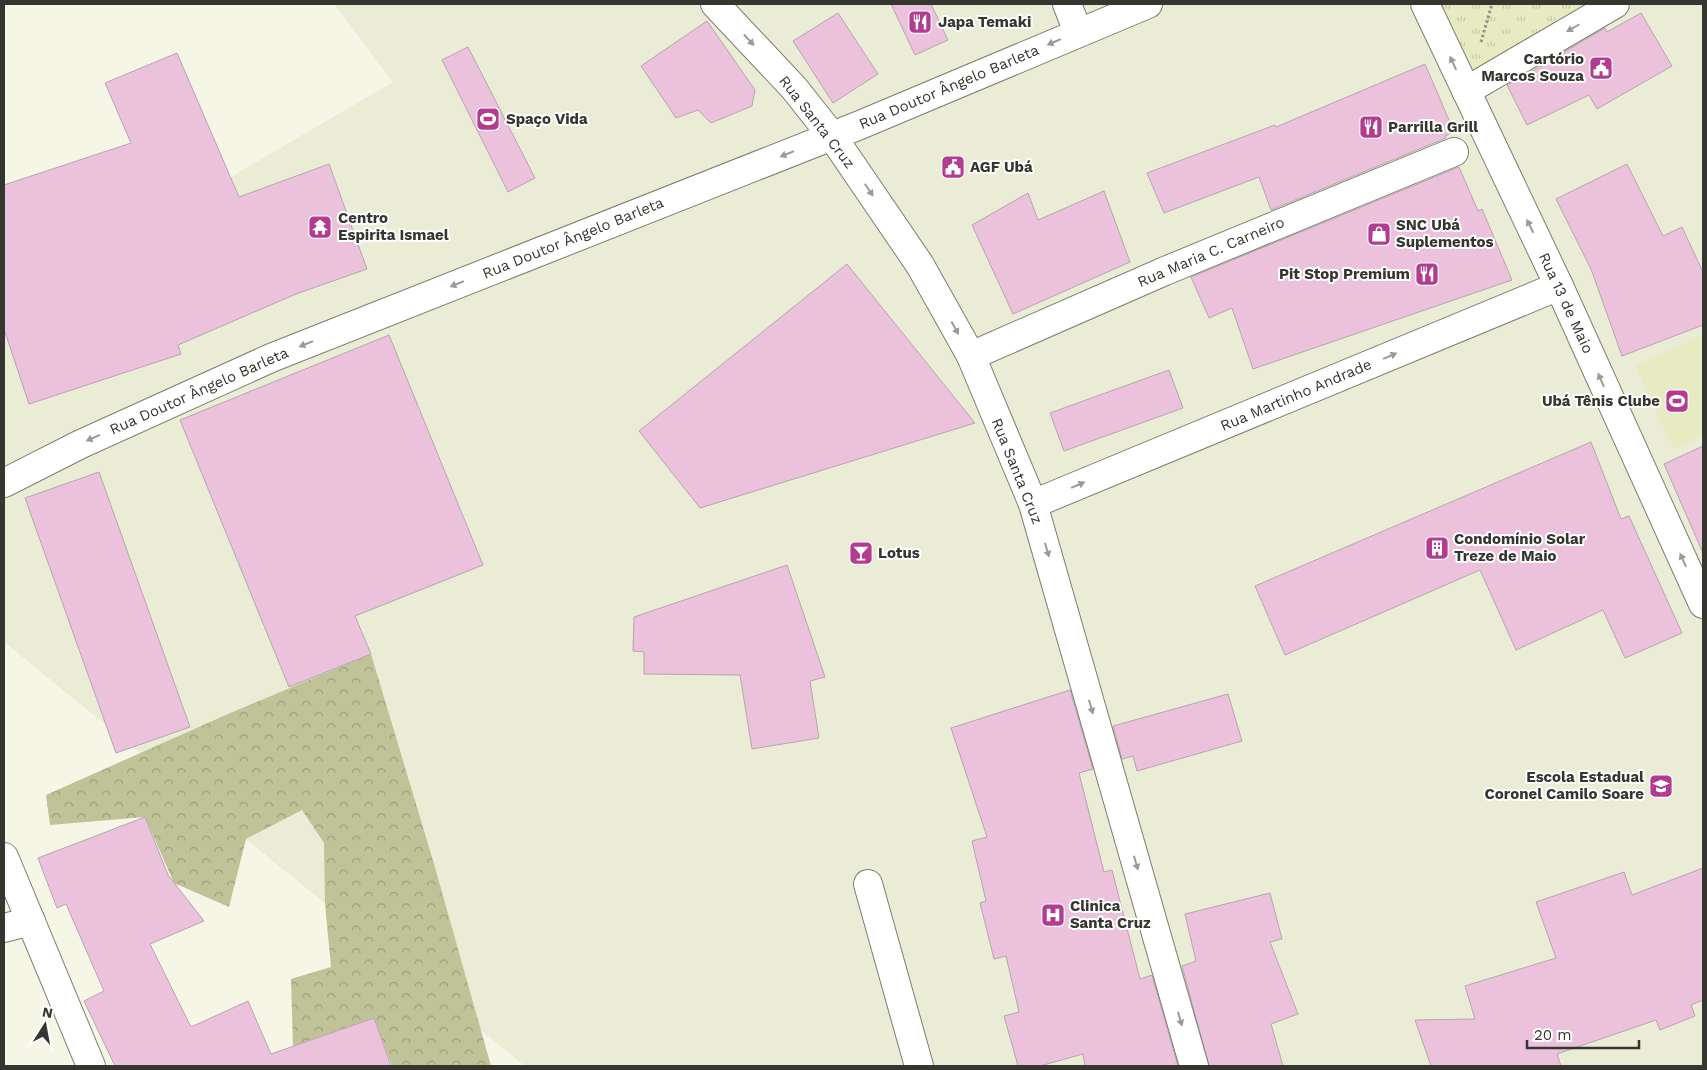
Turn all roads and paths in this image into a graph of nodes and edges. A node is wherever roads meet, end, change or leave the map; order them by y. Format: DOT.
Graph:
graph roads {
  1 [pos="715,4"];
  2 [pos="1067,4"];
  3 [pos="1148,4"];
  4 [pos="1426,4"];
  5 [pos="1615,4"];
  6 [pos="1078,32"];
  7 [pos="1466,91"];
  8 [pos="832,136"];
  9 [pos="1454,152"];
  10 [pos="1559,286"];
  11 [pos="971,356"];
  12 [pos="4,483"];
  13 [pos="1034,504"];
  14 [pos="1703,603"];
  15 [pos="4,857"];
  16 [pos="868,884"];
  17 [pos="31,921"];
  18 [pos="4,928"];
  19 [pos="92,1066"];
  20 [pos="919,1066"];
  21 [pos="1194,1066"];
  1 -- 8 [label="street, Rua Santa Cruz, one-way"];
  2 -- 6 [label="street"];
  3 -- 6 [label="street, Rua Doutor Ângelo Barleta"];
  7 -- 4 [label="street, Rua 13 de Maio, one-way"];
  5 -- 7 [label="street, one-way"];
  6 -- 8 [label="street, Rua Doutor Ângelo Barleta, one-way"];
  10 -- 7 [label="street, Rua 13 de Maio, one-way"];
  8 -- 11 [label="street, Rua Santa Cruz, one-way"];
  8 -- 12 [label="street, Rua Doutor Ângelo Barleta, one-way"];
  9 -- 11 [label="street, Rua Maria C. Carneiro"];
  13 -- 10 [label="street, Rua Martinho Andrade, one-way"];
  14 -- 10 [label="street, Rua 13 de Maio, one-way"];
  11 -- 13 [label="street, Rua Santa Cruz"];
  13 -- 21 [label="street, Rua Santa Cruz, one-way"];
  15 -- 17 [label="street"];
  16 -- 20 [label="street"];
  17 -- 18 [label="street"];
  17 -- 19 [label="street"];
}
